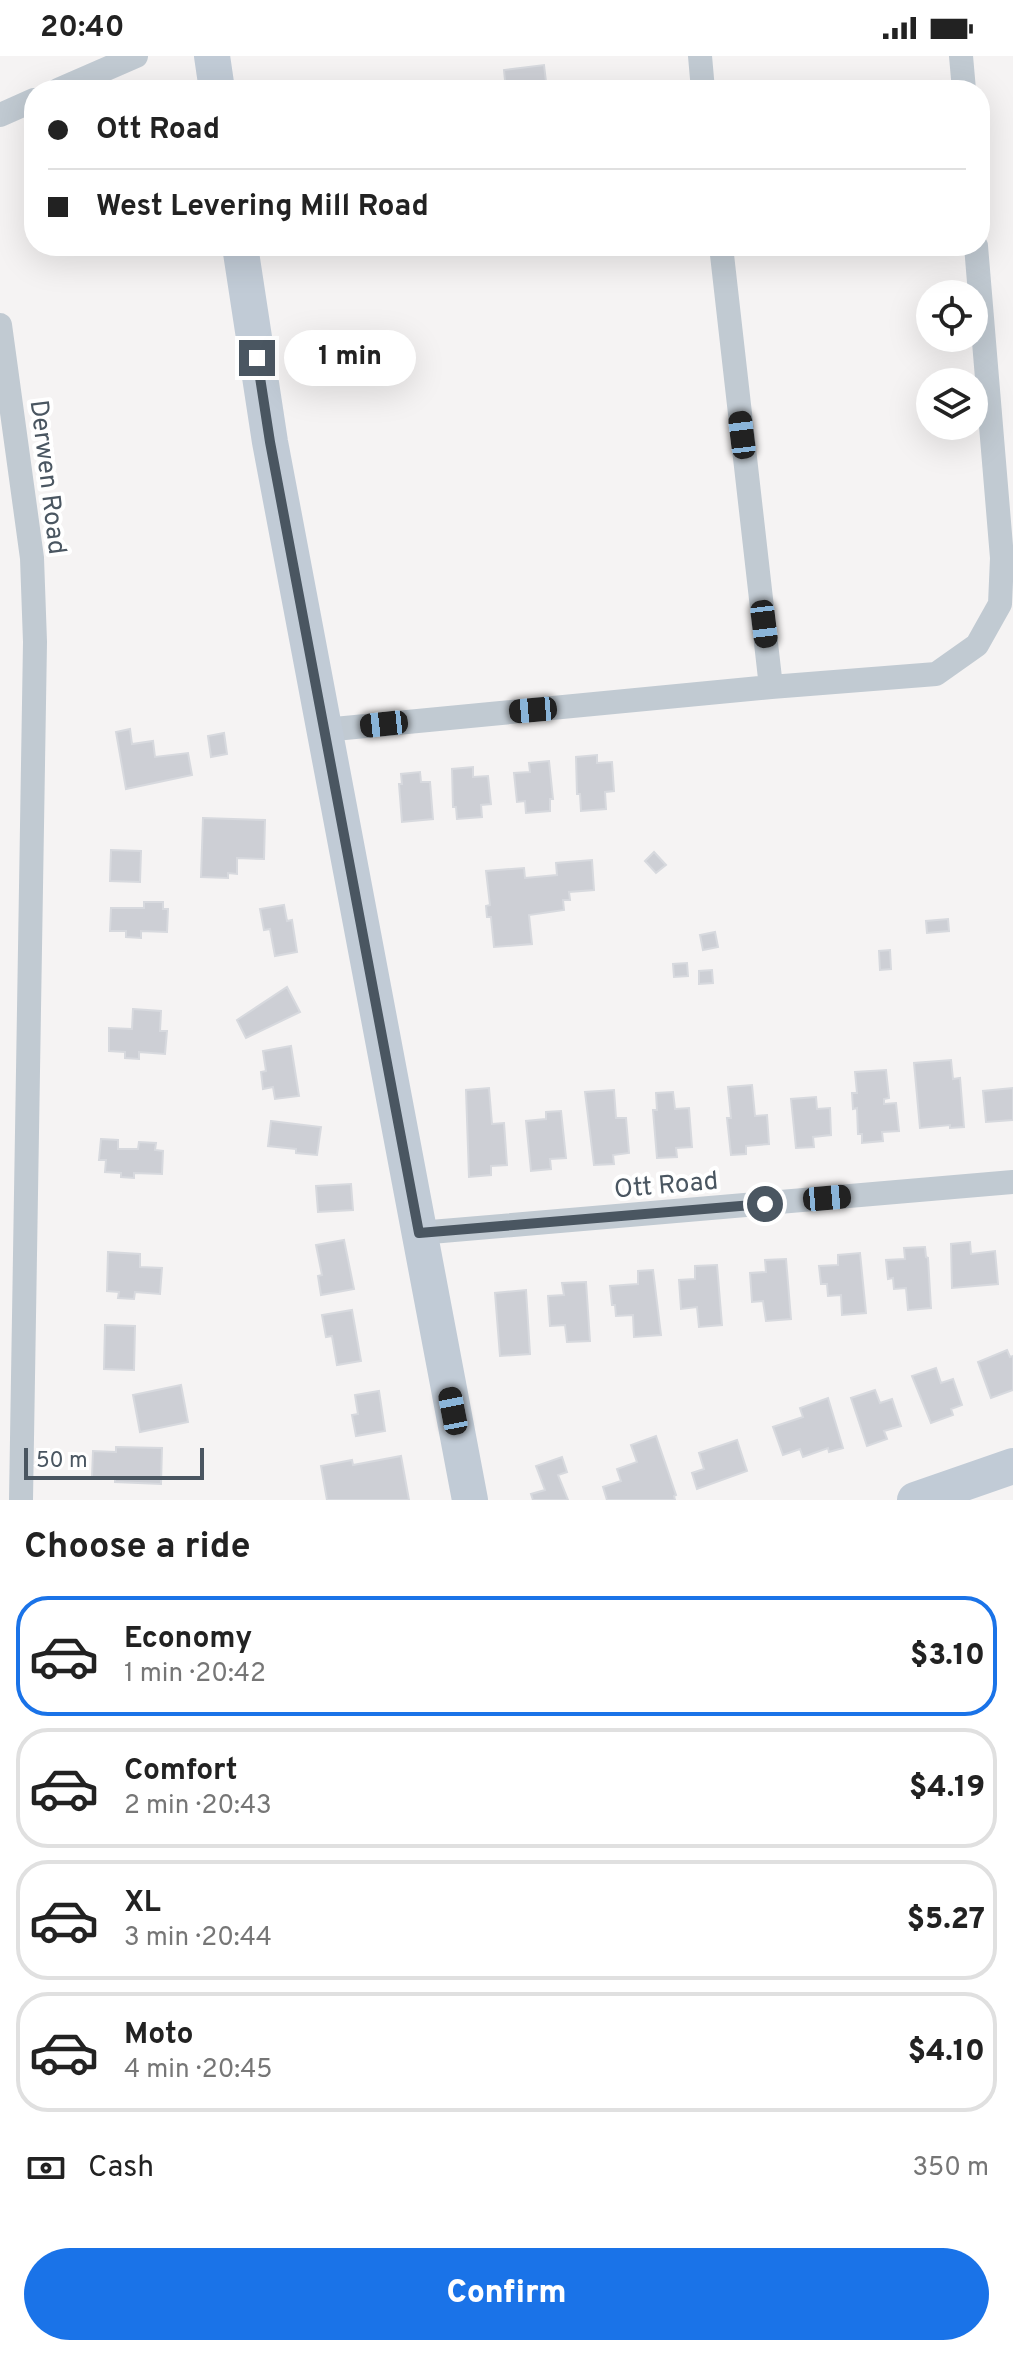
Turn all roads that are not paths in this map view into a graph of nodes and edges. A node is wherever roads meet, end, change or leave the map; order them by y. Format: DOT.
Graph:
graph roads {
  1 [pos="136,56"];
  2 [pos="212,56"];
  3 [pos="700,56"];
  4 [pos="961,56"];
  5 [pos="81,80"];
  6 [pos="216,80"];
  7 [pos="702,80"];
  8 [pos="963,80"];
  9 [pos="24,104"];
  10 [pos="0,115"];
  11 [pos="242,256"];
  12 [pos="722,256"];
  13 [pos="977,256"];
  14 [pos="0,325"];
  15 [pos="771,687"];
  16 [pos="324,730"];
  17 [pos="1013,1182"];
  18 [pos="419,1233"];
  19 [pos="1013,1466"];
  20 [pos="21,1500"];
  21 [pos="470,1500"];
  22 [pos="915,1500"];
  1 -- 5 [label="street"];
  2 -- 6 [label="street"];
  3 -- 7 [label="street"];
  4 -- 8 [label="street"];
  9 -- 10 [label="street"];
  11 -- 16 [label="street"];
  12 -- 15 [label="street"];
  13 -- 15 [label="street"];
  14 -- 20 [label="street, Derwen Road"];
  15 -- 16 [label="street"];
  16 -- 18 [label="street"];
  17 -- 18 [label="street, Ott Road"];
  18 -- 21 [label="street"];
  19 -- 22 [label="street"];
}
